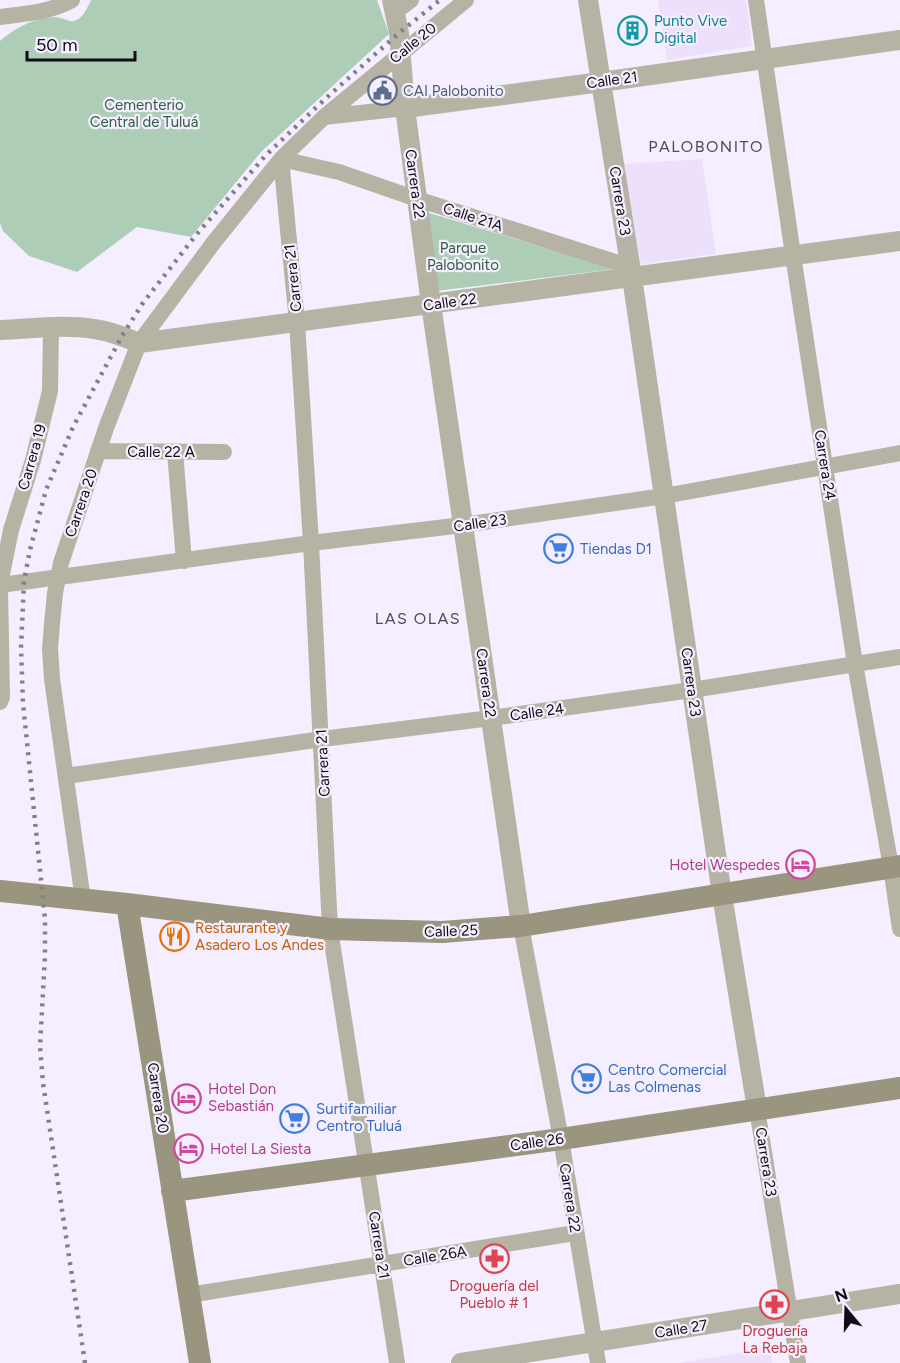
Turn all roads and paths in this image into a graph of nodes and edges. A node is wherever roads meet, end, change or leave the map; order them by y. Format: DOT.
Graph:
graph roads {
  1 [pos="72,0"];
  2 [pos="411,0"];
  3 [pos="466,0"];
  4 [pos="588,0"];
  5 [pos="756,0"];
  6 [pos="394,6"];
  7 [pos="0,17"];
  8 [pos="900,40"];
  9 [pos="401,53"];
  10 [pos="764,59"];
  11 [pos="601,82"];
  12 [pos="405,108"];
  13 [pos="324,117"];
  14 [pos="280,159"];
  15 [pos="417,199"];
  16 [pos="900,241"];
  17 [pos="793,255"];
  18 [pos="632,272"];
  19 [pos="431,304"];
  20 [pos="297,322"];
  21 [pos="51,328"];
  22 [pos="0,330"];
  23 [pos="139,343"];
  24 [pos="98,451"];
  25 [pos="175,452"];
  26 [pos="224,452"];
  27 [pos="900,453"];
  28 [pos="825,466"];
  29 [pos="664,496"];
  30 [pos="463,525"];
  31 [pos="311,543"];
  32 [pos="184,561"];
  33 [pos="58,578"];
  34 [pos="0,585"];
  35 [pos="900,657"];
  36 [pos="855,664"];
  37 [pos="692,690"];
  38 [pos="0,702"];
  39 [pos="491,718"];
  40 [pos="322,739"];
  41 [pos="66,776"];
  42 [pos="895,866"];
  43 [pos="0,891"];
  44 [pos="722,895"];
  45 [pos="83,900"];
  46 [pos="127,904"];
  47 [pos="521,926"];
  48 [pos="330,929"];
  49 [pos="900,930"];
  50 [pos="900,1088"];
  51 [pos="757,1109"];
  52 [pos="561,1139"];
  53 [pos="367,1164"];
  54 [pos="172,1191"];
  55 [pos="575,1233"];
  56 [pos="382,1264"];
  57 [pos="900,1294"];
  58 [pos="189,1295"];
  59 [pos="790,1311"];
  60 [pos="595,1343"];
  61 [pos="200,1363"];
  62 [pos="397,1363"];
  63 [pos="461,1363"];
  64 [pos="598,1363"];
  65 [pos="798,1363"];
  1 -- 7 [label="street"];
  2 -- 6 [label="street"];
  3 -- 9 [label="street, Calle 20"];
  4 -- 11 [label="street, Carrera 23"];
  5 -- 10 [label="street, Carrera 24"];
  6 -- 9 [label="street, Carrera 22"];
  8 -- 10 [label="street, Calle 21"];
  9 -- 12 [label="street, Carrera 22"];
  9 -- 13 [label="street, Calle 20"];
  10 -- 11 [label="street, Calle 21"];
  10 -- 17 [label="street, Carrera 24"];
  11 -- 12 [label="street, Calle 21"];
  11 -- 18 [label="street, Carrera 23"];
  12 -- 13 [label="street, Calle 21"];
  12 -- 15 [label="street, Carrera 22"];
  13 -- 14 [label="street, Calle 20"];
  14 -- 15 [label="street, Calle 21A"];
  14 -- 20 [label="street, Carrera 21"];
  14 -- 23 [label="street, Carrera 20"];
  15 -- 18 [label="street, Calle 21A"];
  15 -- 19 [label="street, Carrera 22"];
  16 -- 17 [label="street, Calle 22"];
  17 -- 18 [label="street, Calle 22"];
  17 -- 28 [label="street, Carrera 24"];
  18 -- 19 [label="street, Calle 22"];
  18 -- 29 [label="street, Carrera 23"];
  19 -- 20 [label="street, Calle 22"];
  19 -- 30 [label="street, Carrera 22"];
  20 -- 23 [label="street, Calle 22"];
  20 -- 31 [label="street, Carrera 21"];
  21 -- 22 [label="street, Calle 22"];
  21 -- 23 [label="street, Calle 22"];
  21 -- 34 [label="street, Carrera 19"];
  23 -- 24 [label="street, Carrera 20"];
  24 -- 25 [label="street, Calle 22 A"];
  24 -- 33 [label="street, Carrera 20"];
  25 -- 26 [label="street, Calle 22 A"];
  25 -- 32 [label="street"];
  27 -- 28 [label="street, Calle 23"];
  28 -- 29 [label="street, Calle 23"];
  28 -- 36 [label="street, Carrera 24"];
  29 -- 30 [label="street, Calle 23"];
  29 -- 37 [label="street, Carrera 23"];
  30 -- 31 [label="street, Calle 23"];
  30 -- 39 [label="street, Carrera 22"];
  31 -- 32 [label="street, Calle 23"];
  31 -- 40 [label="street, Carrera 21"];
  32 -- 33 [label="street, Calle 23"];
  33 -- 34 [label="street, Calle 23"];
  33 -- 41 [label="street, Carrera 20"];
  34 -- 38 [label="street, Carrera 19"];
  35 -- 36 [label="street, Calle 24"];
  36 -- 37 [label="street, Calle 24"];
  36 -- 42 [label="street, Carrera 24"];
  37 -- 39 [label="street, Calle 24"];
  37 -- 44 [label="street, Carrera 23"];
  39 -- 40 [label="street, Calle 24"];
  39 -- 47 [label="street, Carrera 22"];
  40 -- 41 [label="street, Calle 24"];
  40 -- 48 [label="street, Carrera 21"];
  41 -- 45 [label="street, Carrera 20"];
  42 -- 44 [label="main road, Calle 25"];
  42 -- 49 [label="street, Carrera 24"];
  43 -- 45 [label="main road, Calle 25"];
  44 -- 47 [label="main road, Calle 25"];
  44 -- 51 [label="street, Carrera 23"];
  45 -- 46 [label="main road, Calle 25"];
  46 -- 48 [label="main road, Calle 25"];
  46 -- 54 [label="main road, Carrera 20"];
  47 -- 48 [label="main road, Calle 25"];
  47 -- 52 [label="street, Carrera 22"];
  48 -- 53 [label="street, Carrera 21"];
  50 -- 51 [label="main road, Calle 26"];
  51 -- 52 [label="main road, Calle 26"];
  51 -- 59 [label="street, Carrera 23"];
  52 -- 53 [label="main road, Calle 26"];
  52 -- 55 [label="street, Carrera 22"];
  53 -- 54 [label="main road, Calle 26"];
  53 -- 56 [label="street, Carrera 21"];
  54 -- 58 [label="main road, Carrera 20"];
  55 -- 56 [label="street, Calle 26A"];
  55 -- 60 [label="street, Carrera 22"];
  56 -- 58 [label="street, Calle 26A"];
  56 -- 62 [label="street, Carrera 21"];
  57 -- 59 [label="street, Calle 27"];
  58 -- 61 [label="main road, Carrera 20"];
  59 -- 60 [label="street, Calle 27"];
  59 -- 65 [label="street, Carrera 23"];
  60 -- 63 [label="street, Calle 27"];
  60 -- 64 [label="street, Carrera 22"];
}
